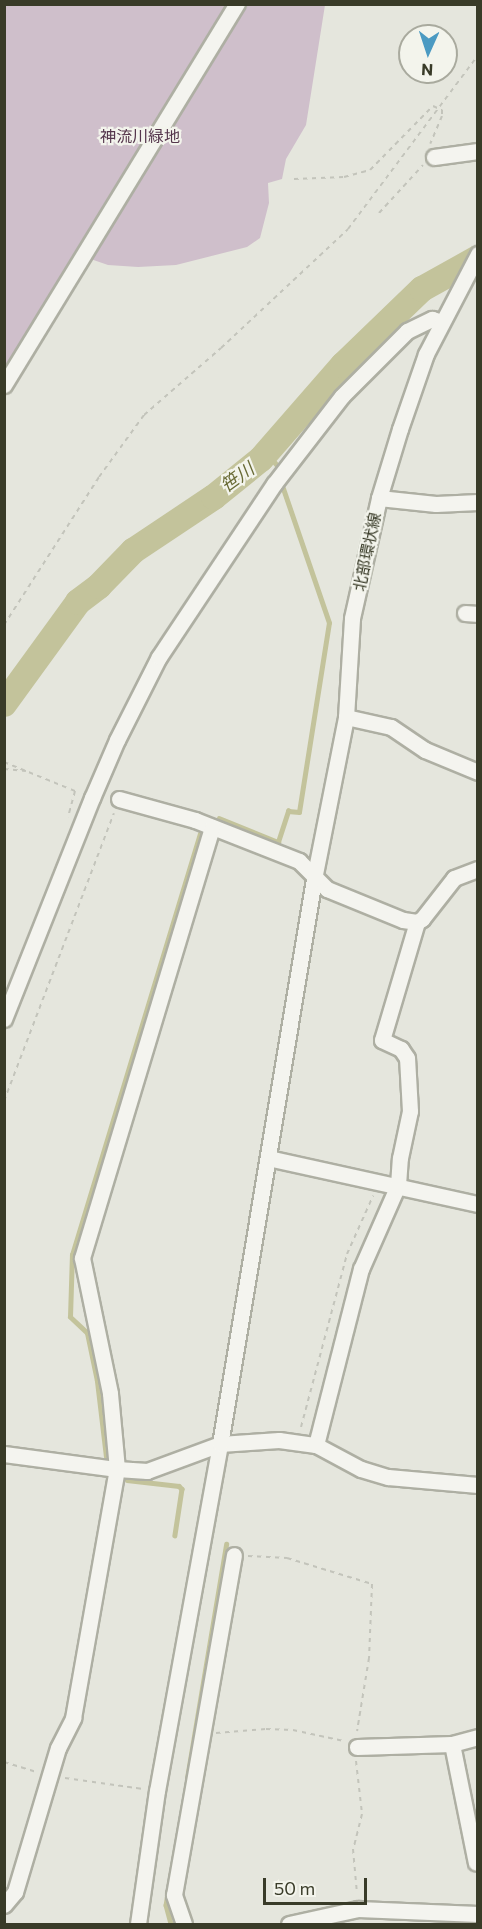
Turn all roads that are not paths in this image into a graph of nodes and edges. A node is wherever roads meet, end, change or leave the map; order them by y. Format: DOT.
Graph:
graph roads {
  1 [pos="237,4"];
  2 [pos="477,151"];
  3 [pos="434,157"];
  4 [pos="476,260"];
  5 [pos="441,322"];
  6 [pos="4,385"];
  7 [pos="379,498"];
  8 [pos="477,502"];
  9 [pos="346,717"];
  10 [pos="477,772"];
  11 [pos="119,799"];
  12 [pos="212,827"];
  13 [pos="477,869"];
  14 [pos="314,879"];
  15 [pos="417,922"];
  16 [pos="4,1019"];
  17 [pos="268,1158"];
  18 [pos="398,1185"];
  19 [pos="477,1204"];
  20 [pos="220,1444"];
  21 [pos="316,1445"];
  22 [pos="4,1454"];
  23 [pos="117,1469"];
  24 [pos="477,1485"];
  25 [pos="234,1555"];
  26 [pos="477,1737"];
  27 [pos="452,1744"];
  28 [pos="357,1747"];
  29 [pos="476,1863"];
  30 [pos="4,1905"];
  31 [pos="477,1914"];
  32 [pos="138,1924"];
  33 [pos="184,1924"];
  34 [pos="289,1924"];
  1 -- 6 [label="street"];
  2 -- 3 [label="street"];
  4 -- 5 [label="street, 北部環状線"];
  5 -- 7 [label="street, 北部環状線"];
  5 -- 16 [label="street"];
  7 -- 8 [label="street"];
  7 -- 9 [label="street, 北部環状線"];
  9 -- 10 [label="street"];
  9 -- 14 [label="street, 北部環状線"];
  11 -- 12 [label="street"];
  12 -- 14 [label="street"];
  12 -- 23 [label="street"];
  13 -- 15 [label="street"];
  14 -- 15 [label="street"];
  14 -- 17 [label="street, 北部環状線"];
  15 -- 18 [label="street"];
  17 -- 18 [label="street"];
  17 -- 20 [label="street, 北部環状線"];
  18 -- 19 [label="street"];
  18 -- 21 [label="street"];
  20 -- 21 [label="street"];
  20 -- 23 [label="street"];
  20 -- 32 [label="street, 北部環状線"];
  21 -- 24 [label="street"];
  22 -- 23 [label="street"];
  23 -- 30 [label="street"];
  25 -- 33 [label="street"];
  26 -- 27 [label="street"];
  27 -- 28 [label="street"];
  27 -- 29 [label="street"];
  31 -- 34 [label="street"];
}
